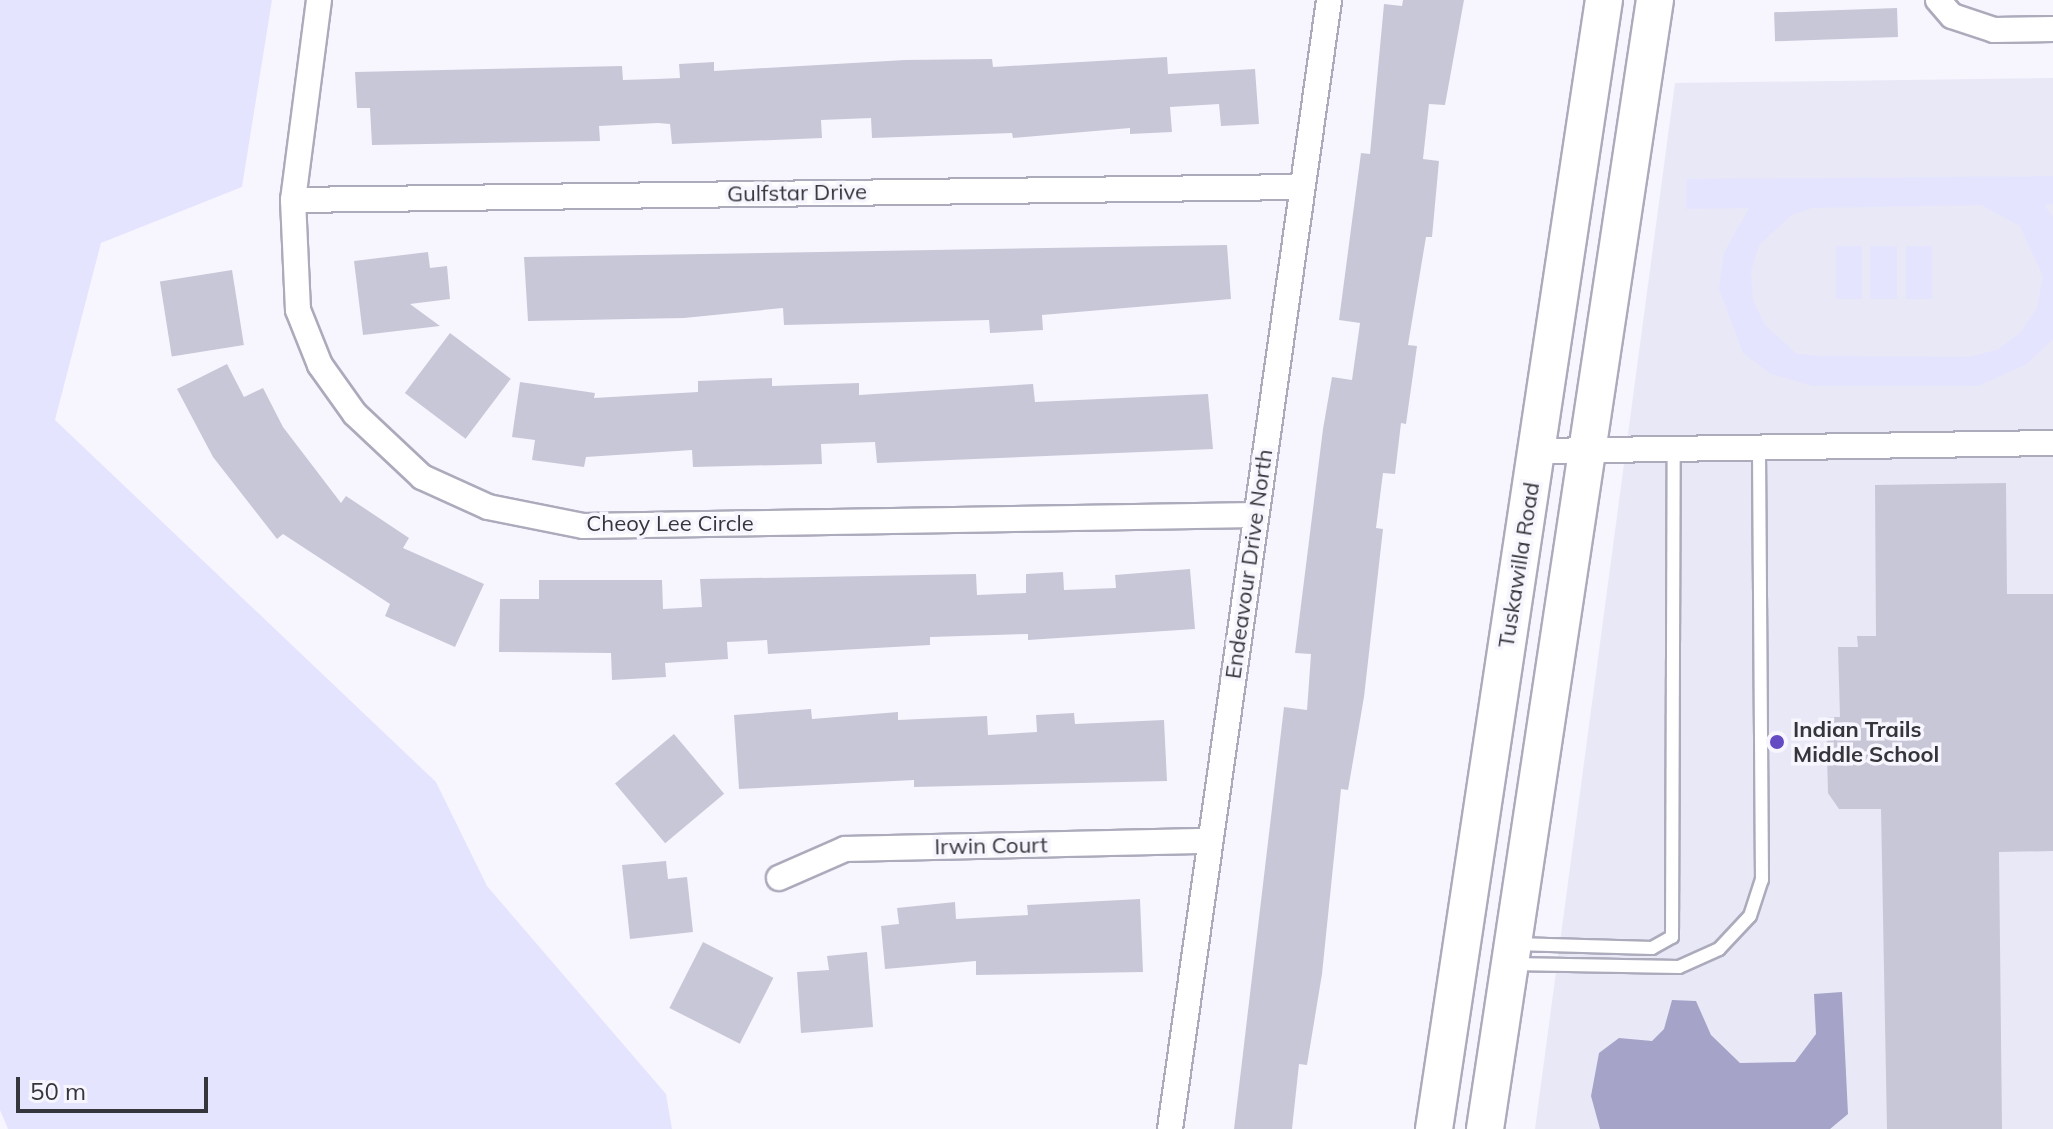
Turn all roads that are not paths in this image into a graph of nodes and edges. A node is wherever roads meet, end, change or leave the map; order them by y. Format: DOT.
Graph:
graph roads {
  1 [pos="319,0"];
  2 [pos="1329,0"];
  3 [pos="1604,0"];
  4 [pos="1655,0"];
  5 [pos="1938,0"];
  6 [pos="2053,29"];
  7 [pos="1301,187"];
  8 [pos="293,200"];
  9 [pos="2053,443"];
  10 [pos="1759,450"];
  11 [pos="1537,451"];
  12 [pos="1591,451"];
  13 [pos="1674,452"];
  14 [pos="1256,515"];
  15 [pos="1209,841"];
  16 [pos="779,878"];
  17 [pos="1514,954"];
  18 [pos="1170,1129"];
  19 [pos="1434,1129"];
  20 [pos="1485,1129"];
  1 -- 8 [label="street, Cheoy Lee Circle"];
  2 -- 7 [label="street, Endeavour Drive North"];
  3 -- 11 [label="main road, Tuskawilla Road"];
  4 -- 12 [label="main road"];
  5 -- 6 [label="street"];
  7 -- 8 [label="street, Gulfstar Drive"];
  7 -- 14 [label="street, Endeavour Drive North"];
  8 -- 14 [label="street, Cheoy Lee Circle"];
  9 -- 10 [label="street"];
  10 -- 13 [label="street"];
  10 -- 17 [label="lane"];
  11 -- 12 [label="street"];
  11 -- 19 [label="main road, Tuskawilla Road"];
  12 -- 13 [label="street"];
  12 -- 17 [label="main road"];
  13 -- 17 [label="lane"];
  14 -- 15 [label="street, Endeavour Drive North"];
  15 -- 16 [label="street, Irwin Court"];
  15 -- 18 [label="street, Endeavour Drive North"];
  17 -- 20 [label="main road"];
}
